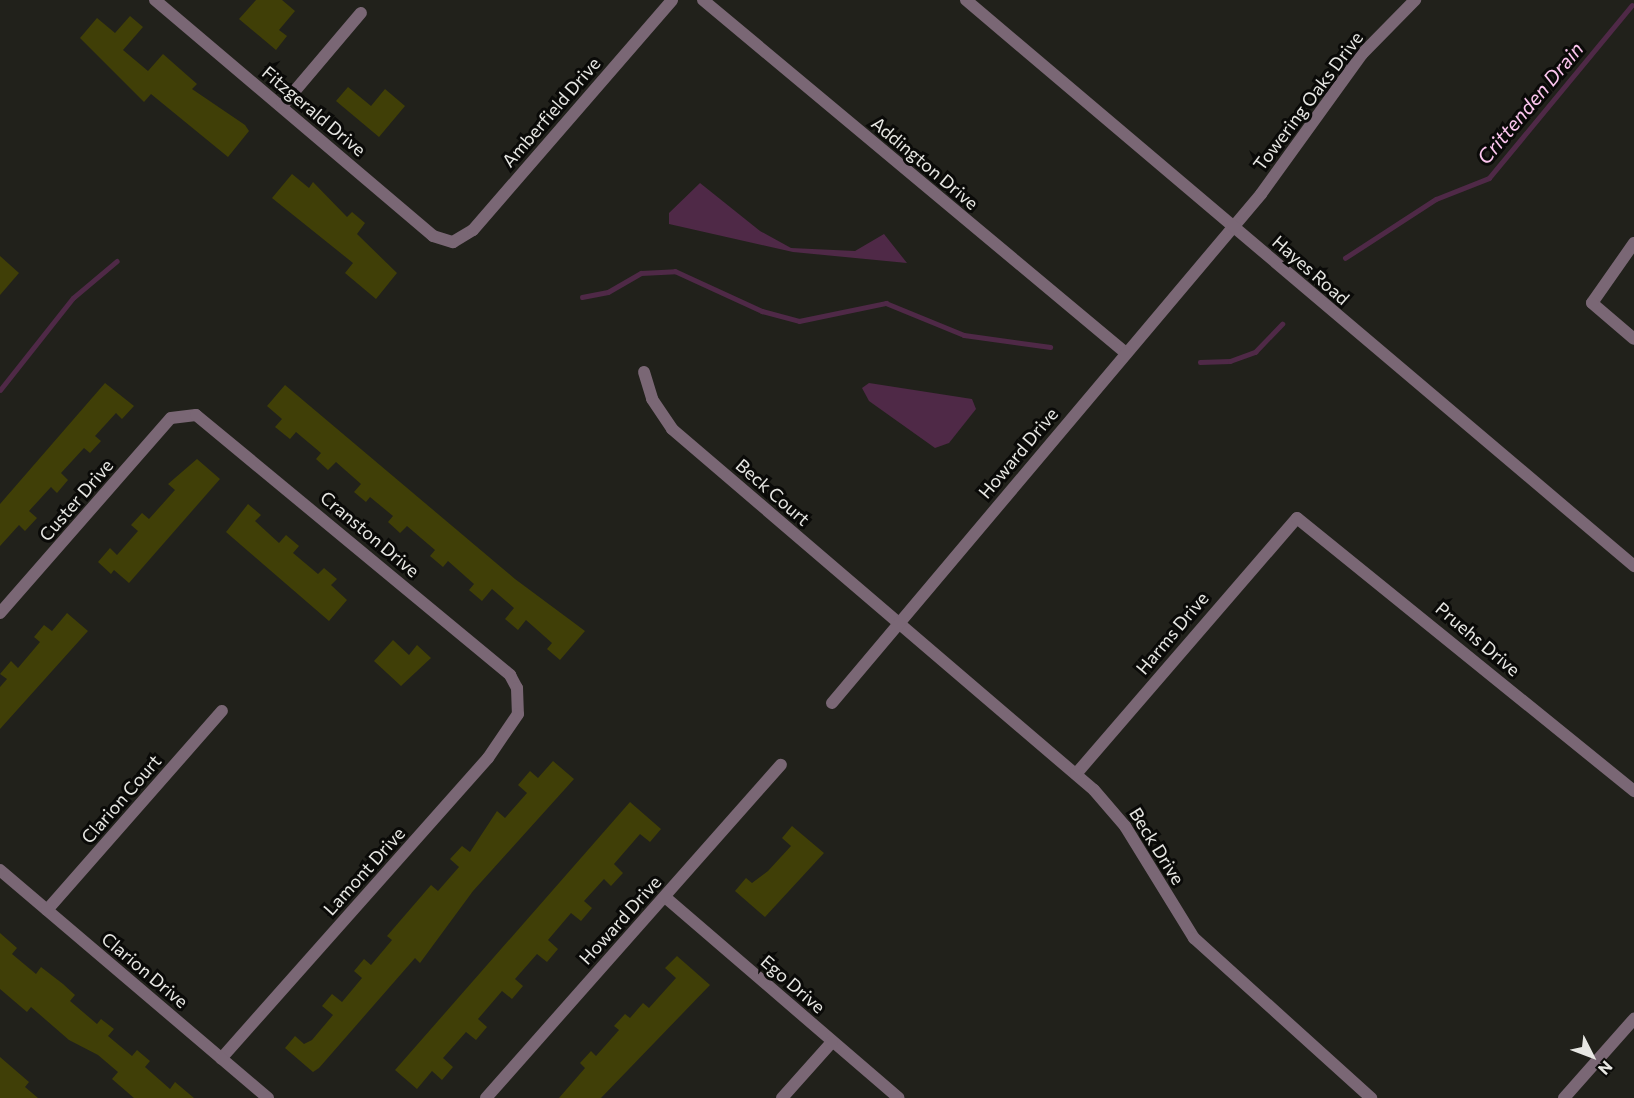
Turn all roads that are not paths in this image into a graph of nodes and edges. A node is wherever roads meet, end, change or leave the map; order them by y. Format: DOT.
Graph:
graph roads {
  1 [pos="155,0"];
  2 [pos="672,0"];
  3 [pos="703,0"];
  4 [pos="966,0"];
  5 [pos="1415,0"];
  6 [pos="361,13"];
  7 [pos="282,106"];
  8 [pos="1233,227"];
  9 [pos="453,242"];
  10 [pos="1634,243"];
  11 [pos="1634,339"];
  12 [pos="1126,353"];
  13 [pos="644,372"];
  14 [pos="181,415"];
  15 [pos="1297,518"];
  16 [pos="1634,566"];
  17 [pos="0,613"];
  18 [pos="899,624"];
  19 [pos="520,700"];
  20 [pos="832,704"];
  21 [pos="222,711"];
  22 [pos="781,765"];
  23 [pos="1076,774"];
  24 [pos="1634,790"];
  25 [pos="0,870"];
  26 [pos="664,897"];
  27 [pos="47,910"];
  28 [pos="1634,1019"];
  29 [pos="832,1042"];
  30 [pos="221,1059"];
  31 [pos="268,1098"];
  32 [pos="486,1098"];
  33 [pos="782,1098"];
  34 [pos="899,1098"];
  35 [pos="1371,1098"];
  36 [pos="1564,1098"];
  1 -- 7 [label="street, Fitzgerald Drive"];
  2 -- 9 [label="street, Amberfield Drive"];
  3 -- 12 [label="street, Addington Drive"];
  4 -- 8 [label="street, Hayes Road"];
  5 -- 8 [label="street, Towering Oaks Drive"];
  6 -- 7 [label="street"];
  7 -- 9 [label="street, Fitzgerald Drive"];
  8 -- 12 [label="street, Howard Drive"];
  8 -- 16 [label="street, Hayes Road"];
  10 -- 11 [label="street"];
  12 -- 18 [label="street, Howard Drive"];
  13 -- 18 [label="street, Beck Court"];
  14 -- 17 [label="street, Custer Drive"];
  14 -- 19 [label="street, Cranston Drive"];
  15 -- 23 [label="street, Harms Drive"];
  15 -- 24 [label="street, Pruehs Drive"];
  18 -- 20 [label="street, Howard Drive"];
  18 -- 23 [label="street, Beck Drive"];
  19 -- 30 [label="street, Lamont Drive"];
  21 -- 27 [label="street, Clarion Court"];
  22 -- 26 [label="street, Howard Drive"];
  23 -- 35 [label="street, Beck Drive"];
  25 -- 27 [label="street, Clarion Drive"];
  26 -- 29 [label="street, Ego Drive"];
  26 -- 32 [label="street, Howard Drive"];
  27 -- 30 [label="street, Clarion Drive"];
  28 -- 36 [label="street"];
  29 -- 33 [label="street"];
  29 -- 34 [label="street, Ego Drive"];
  30 -- 31 [label="street, Clarion Drive"];
}
